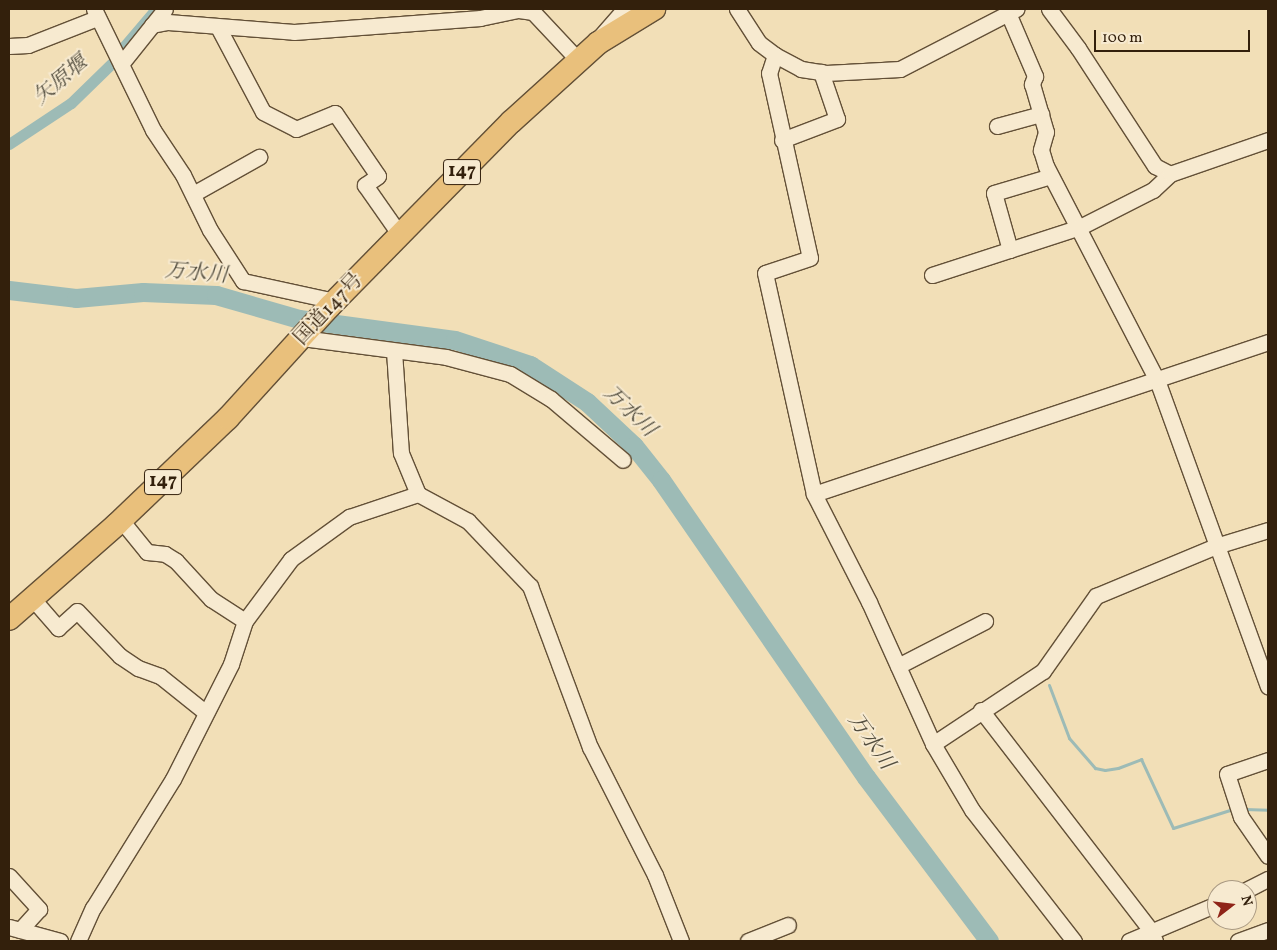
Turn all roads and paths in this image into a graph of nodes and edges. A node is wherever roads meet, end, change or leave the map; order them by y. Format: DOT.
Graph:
graph roads {
  1 [pos="164,9"];
  2 [pos="624,9"];
  3 [pos="654,9"];
  4 [pos="737,9"];
  5 [pos="1049,9"];
  6 [pos="1012,11"];
  7 [pos="96,13"];
  8 [pos="152,25"];
  9 [pos="218,27"];
  10 [pos="598,43"];
  11 [pos="9,46"];
  12 [pos="775,56"];
  13 [pos="578,60"];
  14 [pos="121,64"];
  15 [pos="821,72"];
  16 [pos="1041,114"];
  17 [pos="997,126"];
  18 [pos="782,140"];
  19 [pos="1268,140"];
  20 [pos="259,157"];
  21 [pos="1170,174"];
  22 [pos="1051,176"];
  23 [pos="193,194"];
  24 [pos="1080,227"];
  25 [pos="400,235"];
  26 [pos="1010,250"];
  27 [pos="932,275"];
  28 [pos="333,303"];
  29 [pos="304,336"];
  30 [pos="1268,342"];
  31 [pos="394,351"];
  32 [pos="1157,380"];
  33 [pos="623,460"];
  34 [pos="418,494"];
  35 [pos="814,494"];
  36 [pos="121,520"];
  37 [pos="1268,530"];
  38 [pos="1216,546"];
  39 [pos="32,598"];
  40 [pos="9,619"];
  41 [pos="245,621"];
  42 [pos="985,621"];
  43 [pos="898,666"];
  44 [pos="1268,686"];
  45 [pos="981,710"];
  46 [pos="205,712"];
  47 [pos="933,744"];
  48 [pos="1268,760"];
  49 [pos="1268,856"];
  50 [pos="9,876"];
  51 [pos="1207,909"];
  52 [pos="788,925"];
  53 [pos="14,929"];
  54 [pos="1268,930"];
  55 [pos="1153,936"];
  56 [pos="60,941"];
  57 [pos="78,941"];
  58 [pos="681,941"];
  59 [pos="748,941"];
  60 [pos="1074,941"];
  61 [pos="1129,941"];
  62 [pos="1238,941"];
  1 -- 8 [label="street"];
  2 -- 10 [label="street"];
  3 -- 10 [label="highway, 国道147号 / 147"];
  4 -- 12 [label="street"];
  5 -- 21 [label="street"];
  6 -- 15 [label="street"];
  6 -- 16 [label="street"];
  7 -- 11 [label="street"];
  7 -- 14 [label="street"];
  8 -- 9 [label="street"];
  8 -- 14 [label="street"];
  9 -- 13 [label="street"];
  9 -- 25 [label="street"];
  10 -- 13 [label="highway, 国道147号 / 147"];
  12 -- 15 [label="street"];
  12 -- 18 [label="street"];
  13 -- 25 [label="highway, 国道147号 / 147"];
  14 -- 23 [label="street"];
  15 -- 18 [label="street"];
  16 -- 17 [label="street"];
  16 -- 22 [label="street"];
  18 -- 35 [label="street"];
  19 -- 21 [label="street"];
  20 -- 23 [label="street"];
  21 -- 24 [label="street"];
  22 -- 24 [label="street"];
  22 -- 26 [label="street"];
  23 -- 28 [label="street"];
  24 -- 26 [label="street"];
  24 -- 32 [label="street"];
  25 -- 28 [label="highway, 国道147号 / 147"];
  26 -- 27 [label="street"];
  28 -- 29 [label="highway, 国道147号 / 147"];
  29 -- 31 [label="street"];
  29 -- 36 [label="highway, 国道147号 / 147"];
  30 -- 32 [label="street"];
  31 -- 33 [label="street"];
  31 -- 34 [label="street"];
  32 -- 35 [label="street"];
  32 -- 38 [label="street"];
  34 -- 41 [label="street"];
  34 -- 58 [label="street"];
  35 -- 43 [label="street"];
  36 -- 39 [label="highway, 国道147号 / 147"];
  36 -- 41 [label="street"];
  37 -- 38 [label="street"];
  38 -- 44 [label="street"];
  38 -- 45 [label="street"];
  39 -- 40 [label="highway, 国道147号 / 147"];
  39 -- 46 [label="street"];
  41 -- 46 [label="street"];
  42 -- 43 [label="street"];
  43 -- 47 [label="street"];
  45 -- 47 [label="street"];
  45 -- 55 [label="street"];
  46 -- 57 [label="street"];
  47 -- 60 [label="street"];
  48 -- 49 [label="street"];
  50 -- 53 [label="street"];
  51 -- 55 [label="street"];
  52 -- 59 [label="street"];
  53 -- 56 [label="street"];
  54 -- 62 [label="street"];
  55 -- 61 [label="street"];
}
